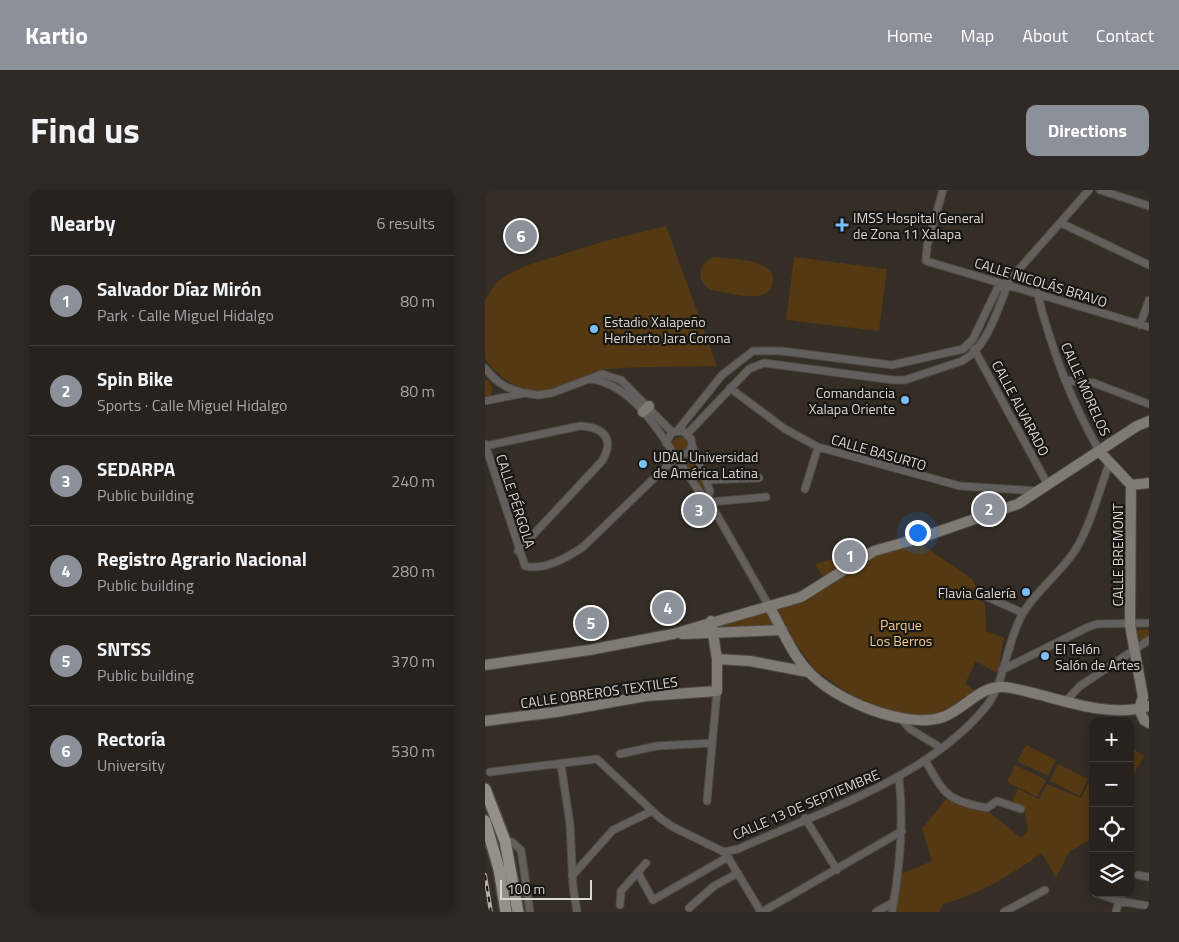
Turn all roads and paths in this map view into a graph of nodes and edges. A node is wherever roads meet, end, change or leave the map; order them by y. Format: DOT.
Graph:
graph roads {
  1 [pos="943,190"];
  2 [pos="1089,190"];
  3 [pos="1100,190"];
  4 [pos="1149,206"];
  5 [pos="1061,223"];
  6 [pos="1149,265"];
  7 [pos="1006,284"];
  8 [pos="1037,292"];
  9 [pos="1149,300"];
  10 [pos="1140,325"];
  11 [pos="1149,327"];
  12 [pos="970,343"];
  13 [pos="764,350"];
  14 [pos="976,352"];
  15 [pos="765,364"];
  16 [pos="485,368"];
  17 [pos="1065,380"];
  18 [pos="496,382"];
  19 [pos="730,388"];
  20 [pos="525,393"];
  21 [pos="495,399"];
  22 [pos="485,401"];
  23 [pos="1149,404"];
  24 [pos="646,409"];
  25 [pos="1149,421"];
  26 [pos="675,431"];
  27 [pos="688,433"];
  28 [pos="666,442"];
  29 [pos="485,445"];
  30 [pos="692,445"];
  31 [pos="817,447"];
  32 [pos="1100,452"];
  33 [pos="676,457"];
  34 [pos="1109,464"];
  35 [pos="759,478"];
  36 [pos="707,480"];
  37 [pos="1149,483"];
  38 [pos="1048,485"];
  39 [pos="1131,485"];
  40 [pos="805,489"];
  41 [pos="1039,491"];
  42 [pos="767,498"];
  43 [pos="709,501"];
  44 [pos="518,551"];
  45 [pos="987,597"];
  46 [pos="769,606"];
  47 [pos="1023,613"];
  48 [pos="711,621"];
  49 [pos="1149,623"];
  50 [pos="1130,625"];
  51 [pos="782,630"];
  52 [pos="673,634"];
  53 [pos="714,634"];
  54 [pos="1149,640"];
  55 [pos="1133,650"];
  56 [pos="717,659"];
  57 [pos="485,665"];
  58 [pos="1002,670"];
  59 [pos="808,672"];
  60 [pos="996,687"];
  61 [pos="717,691"];
  62 [pos="1065,702"];
  63 [pos="1144,708"];
  64 [pos="901,719"];
  65 [pos="485,721"];
  66 [pos="1149,723"];
  67 [pos="712,743"];
  68 [pos="941,748"];
  69 [pos="620,754"];
  70 [pos="925,760"];
  71 [pos="561,765"];
  72 [pos="490,772"];
  73 [pos="899,778"];
  74 [pos="485,789"];
  75 [pos="707,801"];
  76 [pos="485,804"];
  77 [pos="1021,809"];
  78 [pos="652,810"];
  79 [pos="805,818"];
  80 [pos="485,821"];
  81 [pos="902,831"];
  82 [pos="485,835"];
  83 [pos="505,841"];
  84 [pos="726,855"];
  85 [pos="646,863"];
  86 [pos="837,870"];
  87 [pos="738,873"];
  88 [pos="637,874"];
  89 [pos="1137,875"];
  90 [pos="572,876"];
  91 [pos="1149,878"];
  92 [pos="1045,890"];
  93 [pos="1107,897"];
  94 [pos="1119,901"];
  95 [pos="894,902"];
  96 [pos="620,905"];
  97 [pos="1149,906"];
  98 [pos="689,908"];
  99 [pos="504,912"];
  100 [pos="517,912"];
  101 [pos="530,912"];
  102 [pos="577,912"];
  103 [pos="762,912"];
  104 [pos="876,912"];
  105 [pos="892,912"];
  106 [pos="1003,912"];
  107 [pos="1116,912"];
  1 -- 7 [label="street, CALLE NICOLÁS BRAVO"];
  2 -- 5 [label="street"];
  3 -- 4 [label="street"];
  5 -- 6 [label="street"];
  5 -- 7 [label="street"];
  7 -- 8 [label="street, CALLE NICOLÁS BRAVO"];
  7 -- 12 [label="street"];
  7 -- 14 [label="street"];
  8 -- 10 [label="street, CALLE NICOLÁS BRAVO"];
  8 -- 17 [label="street, CALLE MORELOS"];
  9 -- 10 [label="street"];
  10 -- 11 [label="street, CALLE NICOLÁS BRAVO"];
  12 -- 13 [label="street"];
  12 -- 14 [label="street, CALLE ALVARADO"];
  13 -- 15 [label="street"];
  13 -- 26 [label="street"];
  14 -- 15 [label="street"];
  14 -- 38 [label="street, CALLE ALVARADO"];
  15 -- 19 [label="street"];
  16 -- 18 [label="street"];
  17 -- 23 [label="street"];
  17 -- 32 [label="street, CALLE MORELOS"];
  18 -- 20 [label="street"];
  18 -- 21 [label="street"];
  19 -- 27 [label="street"];
  19 -- 31 [label="street, CALLE BASURTO"];
  20 -- 21 [label="street"];
  20 -- 24 [label="street"];
  21 -- 22 [label="street"];
  24 -- 26 [label="street"];
  24 -- 28 [label="street"];
  25 -- 32 [label="main road"];
  26 -- 27 [label="street"];
  26 -- 28 [label="street"];
  27 -- 30 [label="street"];
  28 -- 33 [label="street"];
  29 -- 44 [label="street, CALLE PÉRGOLA"];
  29 -- 44 [label="street"];
  30 -- 33 [label="street"];
  30 -- 36 [label="street"];
  31 -- 40 [label="street"];
  31 -- 41 [label="street, CALLE BASURTO"];
  32 -- 34 [label="main road, CALLE MORELOS"];
  32 -- 38 [label="main road"];
  33 -- 43 [label="street"];
  33 -- 44 [label="street, CALLE PÉRGOLA"];
  34 -- 39 [label="main road, CALLE MORELOS"];
  34 -- 47 [label="street, CALLE 13 DE SEPTIEMBRE"];
  35 -- 36 [label="street"];
  36 -- 43 [label="street"];
  37 -- 39 [label="main road"];
  38 -- 41 [label="main road"];
  39 -- 50 [label="main road, CALLE BREMONT"];
  41 -- 46 [label="main road"];
  42 -- 43 [label="street"];
  43 -- 46 [label="street"];
  45 -- 47 [label="street"];
  46 -- 48 [label="main road"];
  46 -- 51 [label="main road"];
  47 -- 58 [label="street, CALLE 13 DE SEPTIEMBRE"];
  48 -- 52 [label="main road"];
  48 -- 53 [label="main road"];
  49 -- 50 [label="street"];
  50 -- 55 [label="main road, CALLE BREMONT"];
  50 -- 58 [label="street"];
  51 -- 53 [label="main road"];
  51 -- 59 [label="main road"];
  52 -- 53 [label="main road"];
  52 -- 57 [label="main road"];
  53 -- 56 [label="main road"];
  54 -- 55 [label="street"];
  55 -- 62 [label="street"];
  55 -- 63 [label="main road, CALLE BREMONT"];
  56 -- 59 [label="main road"];
  56 -- 61 [label="main road"];
  58 -- 60 [label="street, CALLE 13 DE SEPTIEMBRE"];
  59 -- 64 [label="main road"];
  60 -- 62 [label="main road"];
  60 -- 64 [label="main road"];
  60 -- 68 [label="street, CALLE 13 DE SEPTIEMBRE"];
  61 -- 65 [label="main road, CALLE OBREROS TEXTILES"];
  61 -- 67 [label="street"];
  62 -- 63 [label="main road"];
  63 -- 66 [label="main road"];
  64 -- 68 [label="street"];
  67 -- 69 [label="street"];
  67 -- 75 [label="street"];
  68 -- 70 [label="street, CALLE 13 DE SEPTIEMBRE"];
  70 -- 73 [label="street, CALLE 13 DE SEPTIEMBRE"];
  70 -- 77 [label="street"];
  71 -- 72 [label="street"];
  71 -- 78 [label="street, CALLE 13 DE SEPTIEMBRE"];
  71 -- 90 [label="street"];
  73 -- 79 [label="street, CALLE 13 DE SEPTIEMBRE"];
  73 -- 81 [label="street"];
  74 -- 83 [label="main road"];
  76 -- 100 [label="main road"];
  78 -- 84 [label="street, CALLE 13 DE SEPTIEMBRE"];
  78 -- 90 [label="street"];
  79 -- 84 [label="street, CALLE 13 DE SEPTIEMBRE"];
  79 -- 86 [label="street"];
  80 -- 99 [label="main road"];
  81 -- 86 [label="street"];
  81 -- 95 [label="street"];
  82 -- 99 [label="main road"];
  83 -- 100 [label="main road"];
  83 -- 101 [label="street"];
  84 -- 87 [label="street"];
  84 -- 88 [label="street, CALLE 13 DE SEPTIEMBRE"];
  85 -- 88 [label="street"];
  86 -- 103 [label="street"];
  87 -- 98 [label="street"];
  87 -- 103 [label="street"];
  88 -- 96 [label="street"];
  89 -- 91 [label="street"];
  90 -- 102 [label="street"];
  92 -- 106 [label="street"];
  93 -- 94 [label="street"];
  94 -- 97 [label="street"];
  94 -- 107 [label="street"];
  95 -- 104 [label="street"];
  95 -- 105 [label="street"];
}
